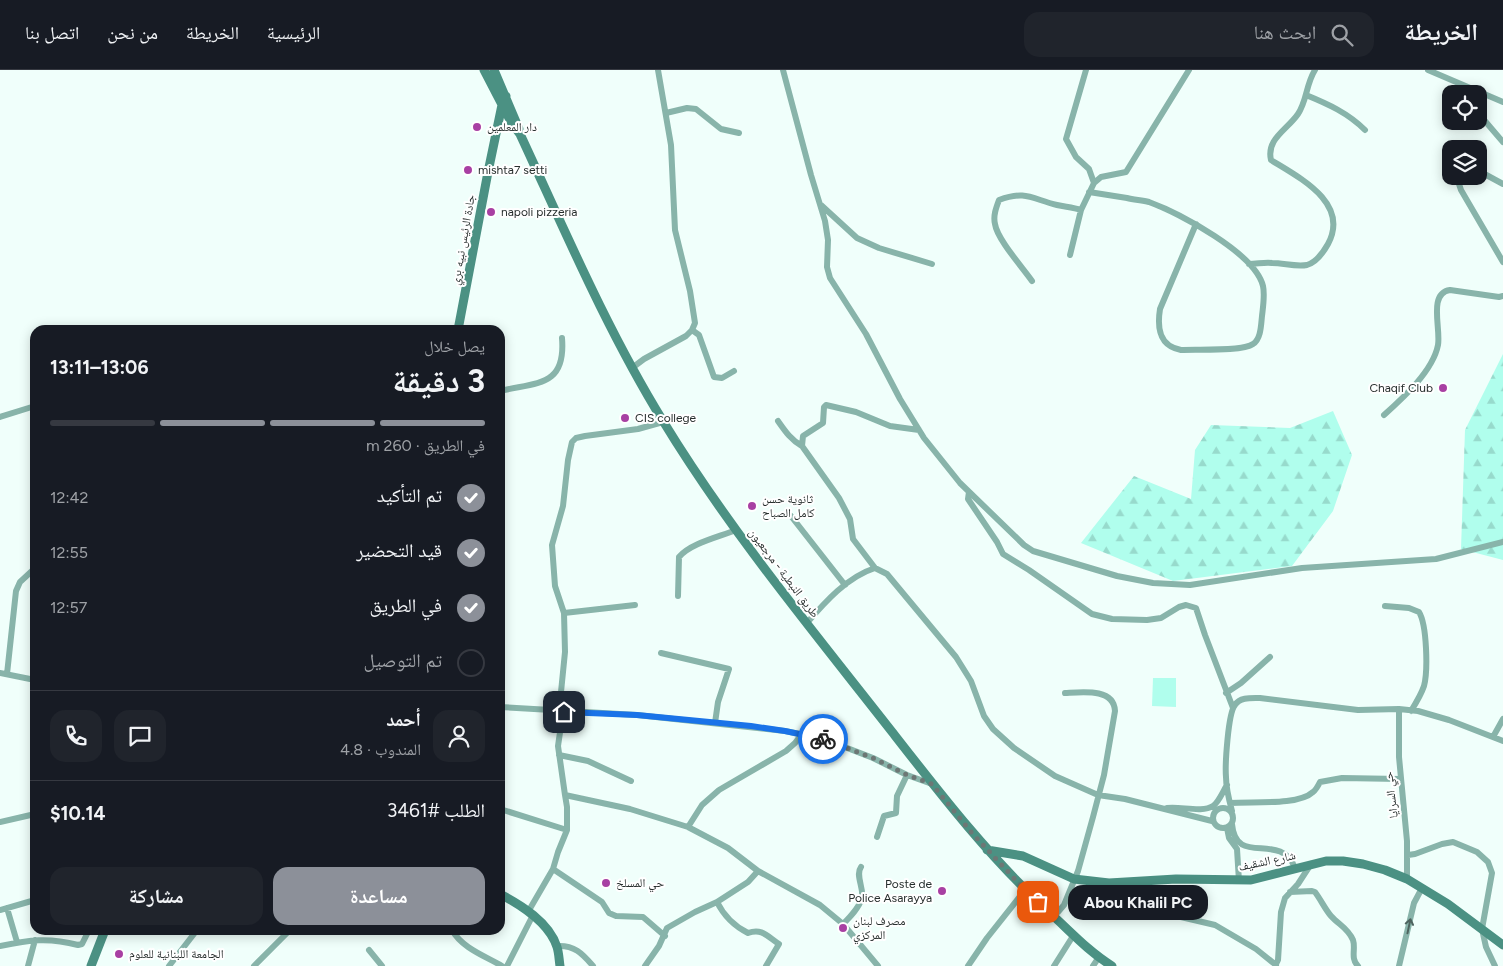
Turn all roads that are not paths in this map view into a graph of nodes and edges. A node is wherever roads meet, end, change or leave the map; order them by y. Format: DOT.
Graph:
graph roads {
  1 [pos="484,70"];
  2 [pos="494,70"];
  3 [pos="658,70"];
  4 [pos="783,70"];
  5 [pos="1086,70"];
  6 [pos="1189,70"];
  7 [pos="1315,70"];
  8 [pos="1428,70"];
  9 [pos="1457,85"];
  10 [pos="1306,95"];
  11 [pos="502,97"];
  12 [pos="1487,97"];
  13 [pos="1503,102"];
  14 [pos="666,113"];
  15 [pos="1487,123"];
  16 [pos="1365,130"];
  17 [pos="739,133"];
  18 [pos="1503,142"];
  19 [pos="1487,175"];
  20 [pos="1094,183"];
  21 [pos="1503,184"];
  22 [pos="1459,185"];
  23 [pos="1089,192"];
  24 [pos="820,204"];
  25 [pos="1081,210"];
  26 [pos="1196,224"];
  27 [pos="1070,255"];
  28 [pos="1503,262"];
  29 [pos="932,264"];
  30 [pos="1250,264"];
  31 [pos="1032,281"];
  32 [pos="1503,296"];
  33 [pos="459,325"];
  34 [pos="692,330"];
  35 [pos="562,338"];
  36 [pos="632,368"];
  37 [pos="734,371"];
  38 [pos="505,390"];
  39 [pos="30,408"];
  40 [pos="1384,415"];
  41 [pos="0,417"];
  42 [pos="778,421"];
  43 [pos="663,422"];
  44 [pos="919,430"];
  45 [pos="802,446"];
  46 [pos="969,492"];
  47 [pos="791,516"];
  48 [pos="736,530"];
  49 [pos="1503,542"];
  50 [pos="875,568"];
  51 [pos="30,572"];
  52 [pos="845,585"];
  53 [pos="678,596"];
  54 [pos="635,605"];
  55 [pos="1385,606"];
  56 [pos="564,613"];
  57 [pos="806,624"];
  58 [pos="661,653"];
  59 [pos="1270,657"];
  60 [pos="4,674"];
  61 [pos="30,679"];
  62 [pos="1065,693"];
  63 [pos="1226,693"];
  64 [pos="505,707"];
  65 [pos="1232,708"];
  66 [pos="1399,709"];
  67 [pos="1411,711"];
  68 [pos="561,712"];
  69 [pos="1503,719"];
  70 [pos="716,723"];
  71 [pos="800,735"];
  72 [pos="1493,737"];
  73 [pos="1503,741"];
  74 [pos="559,755"];
  75 [pos="907,775"];
  76 [pos="1400,779"];
  77 [pos="630,781"];
  78 [pos="932,784"];
  79 [pos="1227,785"];
  80 [pos="564,795"];
  81 [pos="1098,795"];
  82 [pos="1230,803"];
  83 [pos="1216,808"];
  84 [pos="1163,809"];
  85 [pos="505,811"];
  86 [pos="1232,812"];
  87 [pos="30,815"];
  88 [pos="1212,821"];
  89 [pos="0,822"];
  90 [pos="688,826"];
  91 [pos="1229,826"];
  92 [pos="567,830"];
  93 [pos="877,837"];
  94 [pos="988,850"];
  95 [pos="1408,855"];
  96 [pos="1311,864"];
  97 [pos="862,867"];
  98 [pos="553,868"];
  99 [pos="1295,868"];
  100 [pos="758,871"];
  101 [pos="1074,879"];
  102 [pos="1407,879"];
  103 [pos="1239,881"];
  104 [pos="1100,882"];
  105 [pos="1422,888"];
  106 [pos="1025,890"];
  107 [pos="1290,892"];
  108 [pos="505,897"];
  109 [pos="30,901"];
  110 [pos="717,902"];
  111 [pos="8,908"];
  112 [pos="0,910"];
  113 [pos="530,913"];
  114 [pos="1052,914"];
  115 [pos="844,924"];
  116 [pos="1482,928"];
  117 [pos="87,935"];
  118 [pos="103,935"];
  119 [pos="193,935"];
  120 [pos="285,935"];
  121 [pos="454,935"];
  122 [pos="665,936"];
  123 [pos="1073,936"];
  124 [pos="35,940"];
  125 [pos="17,942"];
  126 [pos="1503,945"];
  127 [pos="0,946"];
  128 [pos="557,946"];
  129 [pos="369,950"];
  130 [pos="1099,957"];
  131 [pos="28,966"];
  132 [pos="91,966"];
  133 [pos="169,966"];
  134 [pos="254,966"];
  135 [pos="382,966"];
  136 [pos="502,966"];
  137 [pos="507,966"];
  138 [pos="560,966"];
  139 [pos="593,966"];
  140 [pos="645,966"];
  141 [pos="766,966"];
  142 [pos="878,966"];
  143 [pos="968,966"];
  144 [pos="1054,966"];
  145 [pos="1094,966"];
  146 [pos="1112,966"];
  147 [pos="1276,966"];
  148 [pos="1358,966"];
  149 [pos="1399,966"];
  150 [pos="1495,966"];
  1 -- 11 [label="main road, طريق النبطية - مرجعيون"];
  2 -- 11 [label="main road, طريق النبطية - مرجعيون"];
  3 -- 14 [label="street"];
  4 -- 24 [label="street"];
  5 -- 20 [label="street"];
  6 -- 20 [label="street"];
  7 -- 10 [label="street"];
  8 -- 9 [label="street"];
  10 -- 16 [label="street"];
  10 -- 30 [label="street"];
  11 -- 33 [label="main road, جادة الرئيس نبيه بري"];
  11 -- 36 [label="main road, طريق النبطية - مرجعيون"];
  12 -- 13 [label="street"];
  14 -- 17 [label="street"];
  14 -- 34 [label="street"];
  15 -- 18 [label="street"];
  19 -- 21 [label="street"];
  20 -- 23 [label="street"];
  22 -- 28 [label="street"];
  23 -- 25 [label="street"];
  23 -- 26 [label="street"];
  24 -- 29 [label="street"];
  24 -- 44 [label="street"];
  25 -- 27 [label="street"];
  25 -- 31 [label="street"];
  26 -- 30 [label="street"];
  26 -- 30 [label="street"];
  32 -- 40 [label="street"];
  34 -- 36 [label="street"];
  34 -- 37 [label="street"];
  35 -- 38 [label="street"];
  36 -- 43 [label="main road, طريق النبطية - مرجعيون"];
  39 -- 41 [label="street"];
  42 -- 45 [label="street"];
  43 -- 48 [label="main road, طريق النبطية - مرجعيون"];
  43 -- 56 [label="street"];
  44 -- 45 [label="street"];
  44 -- 46 [label="street"];
  45 -- 50 [label="street"];
  46 -- 49 [label="street"];
  46 -- 63 [label="street"];
  47 -- 52 [label="street"];
  48 -- 53 [label="street"];
  48 -- 57 [label="main road, طريق النبطية - مرجعيون"];
  50 -- 52 [label="street"];
  50 -- 81 [label="street"];
  51 -- 60 [label="street"];
  52 -- 57 [label="street"];
  54 -- 56 [label="street"];
  55 -- 67 [label="street"];
  56 -- 68 [label="street"];
  57 -- 78 [label="main road, طريق النبطية - مرجعيون"];
  58 -- 70 [label="street"];
  59 -- 63 [label="street"];
  60 -- 61 [label="street"];
  62 -- 81 [label="street"];
  63 -- 65 [label="street"];
  64 -- 68 [label="street"];
  65 -- 66 [label="street"];
  65 -- 79 [label="street"];
  66 -- 67 [label="street"];
  66 -- 76 [label="street, حي السرايا"];
  67 -- 72 [label="street"];
  68 -- 70 [label="street"];
  68 -- 74 [label="street"];
  69 -- 72 [label="street"];
  70 -- 71 [label="street"];
  71 -- 75 [label="street"];
  71 -- 90 [label="street"];
  72 -- 73 [label="street"];
  74 -- 77 [label="street"];
  74 -- 80 [label="street"];
  75 -- 78 [label="street"];
  75 -- 93 [label="street"];
  76 -- 82 [label="street"];
  76 -- 95 [label="street, حي السرايا"];
  78 -- 94 [label="main road, طريق النبطية - مرجعيون"];
  79 -- 82 [label="street"];
  79 -- 83 [label="street"];
  80 -- 90 [label="street"];
  80 -- 92 [label="street"];
  81 -- 84 [label="street"];
  81 -- 101 [label="street"];
  82 -- 86 [label="street"];
  83 -- 84 [label="street"];
  83 -- 86 [label="street"];
  83 -- 88 [label="street"];
  84 -- 88 [label="street"];
  85 -- 92 [label="street"];
  86 -- 91 [label="street"];
  87 -- 89 [label="street"];
  88 -- 91 [label="street"];
  90 -- 100 [label="street"];
  91 -- 99 [label="street"];
  91 -- 103 [label="street"];
  92 -- 98 [label="street"];
  94 -- 101 [label="main road, شارع الشقيف"];
  94 -- 106 [label="main road, طريق النبطية - مرجعيون"];
  95 -- 102 [label="street, حي السرايا"];
  95 -- 116 [label="street"];
  96 -- 99 [label="main road, شارع الشقيف"];
  96 -- 102 [label="main road, شارع الشقيف"];
  96 -- 107 [label="street"];
  97 -- 115 [label="street"];
  98 -- 113 [label="street"];
  98 -- 122 [label="street"];
  99 -- 103 [label="main road, شارع الشقيف"];
  100 -- 110 [label="street"];
  100 -- 115 [label="street"];
  101 -- 104 [label="main road, شارع الشقيف"];
  101 -- 114 [label="street"];
  102 -- 105 [label="main road, شارع الشقيف"];
  103 -- 104 [label="main road, شارع الشقيف"];
  104 -- 147 [label="street"];
  105 -- 116 [label="main road, شارع الشقيف"];
  149 -- 105 [label="street, one-way"];
  106 -- 114 [label="main road, طريق النبطية - مرجعيون"];
  106 -- 143 [label="street"];
  107 -- 147 [label="street"];
  107 -- 148 [label="street"];
  108 -- 113 [label="main road"];
  109 -- 111 [label="street"];
  110 -- 122 [label="street"];
  110 -- 141 [label="street"];
  111 -- 112 [label="street"];
  111 -- 125 [label="street"];
  113 -- 128 [label="main road"];
  113 -- 137 [label="street"];
  114 -- 123 [label="main road, طريق النبطية - مرجعيون"];
  115 -- 142 [label="street"];
  116 -- 126 [label="main road, شارع الشقيف"];
  116 -- 150 [label="street"];
  117 -- 124 [label="street"];
  118 -- 132 [label="main road"];
  119 -- 133 [label="street"];
  120 -- 134 [label="street"];
  121 -- 136 [label="street"];
  122 -- 140 [label="street"];
  123 -- 130 [label="main road, طريق النبطية - مرجعيون"];
  123 -- 144 [label="street"];
  124 -- 125 [label="street"];
  124 -- 131 [label="street"];
  125 -- 127 [label="street"];
  128 -- 138 [label="main road"];
  128 -- 139 [label="street"];
  129 -- 135 [label="street"];
  130 -- 145 [label="street"];
  130 -- 146 [label="main road, طريق النبطية - مرجعيون"];
}
